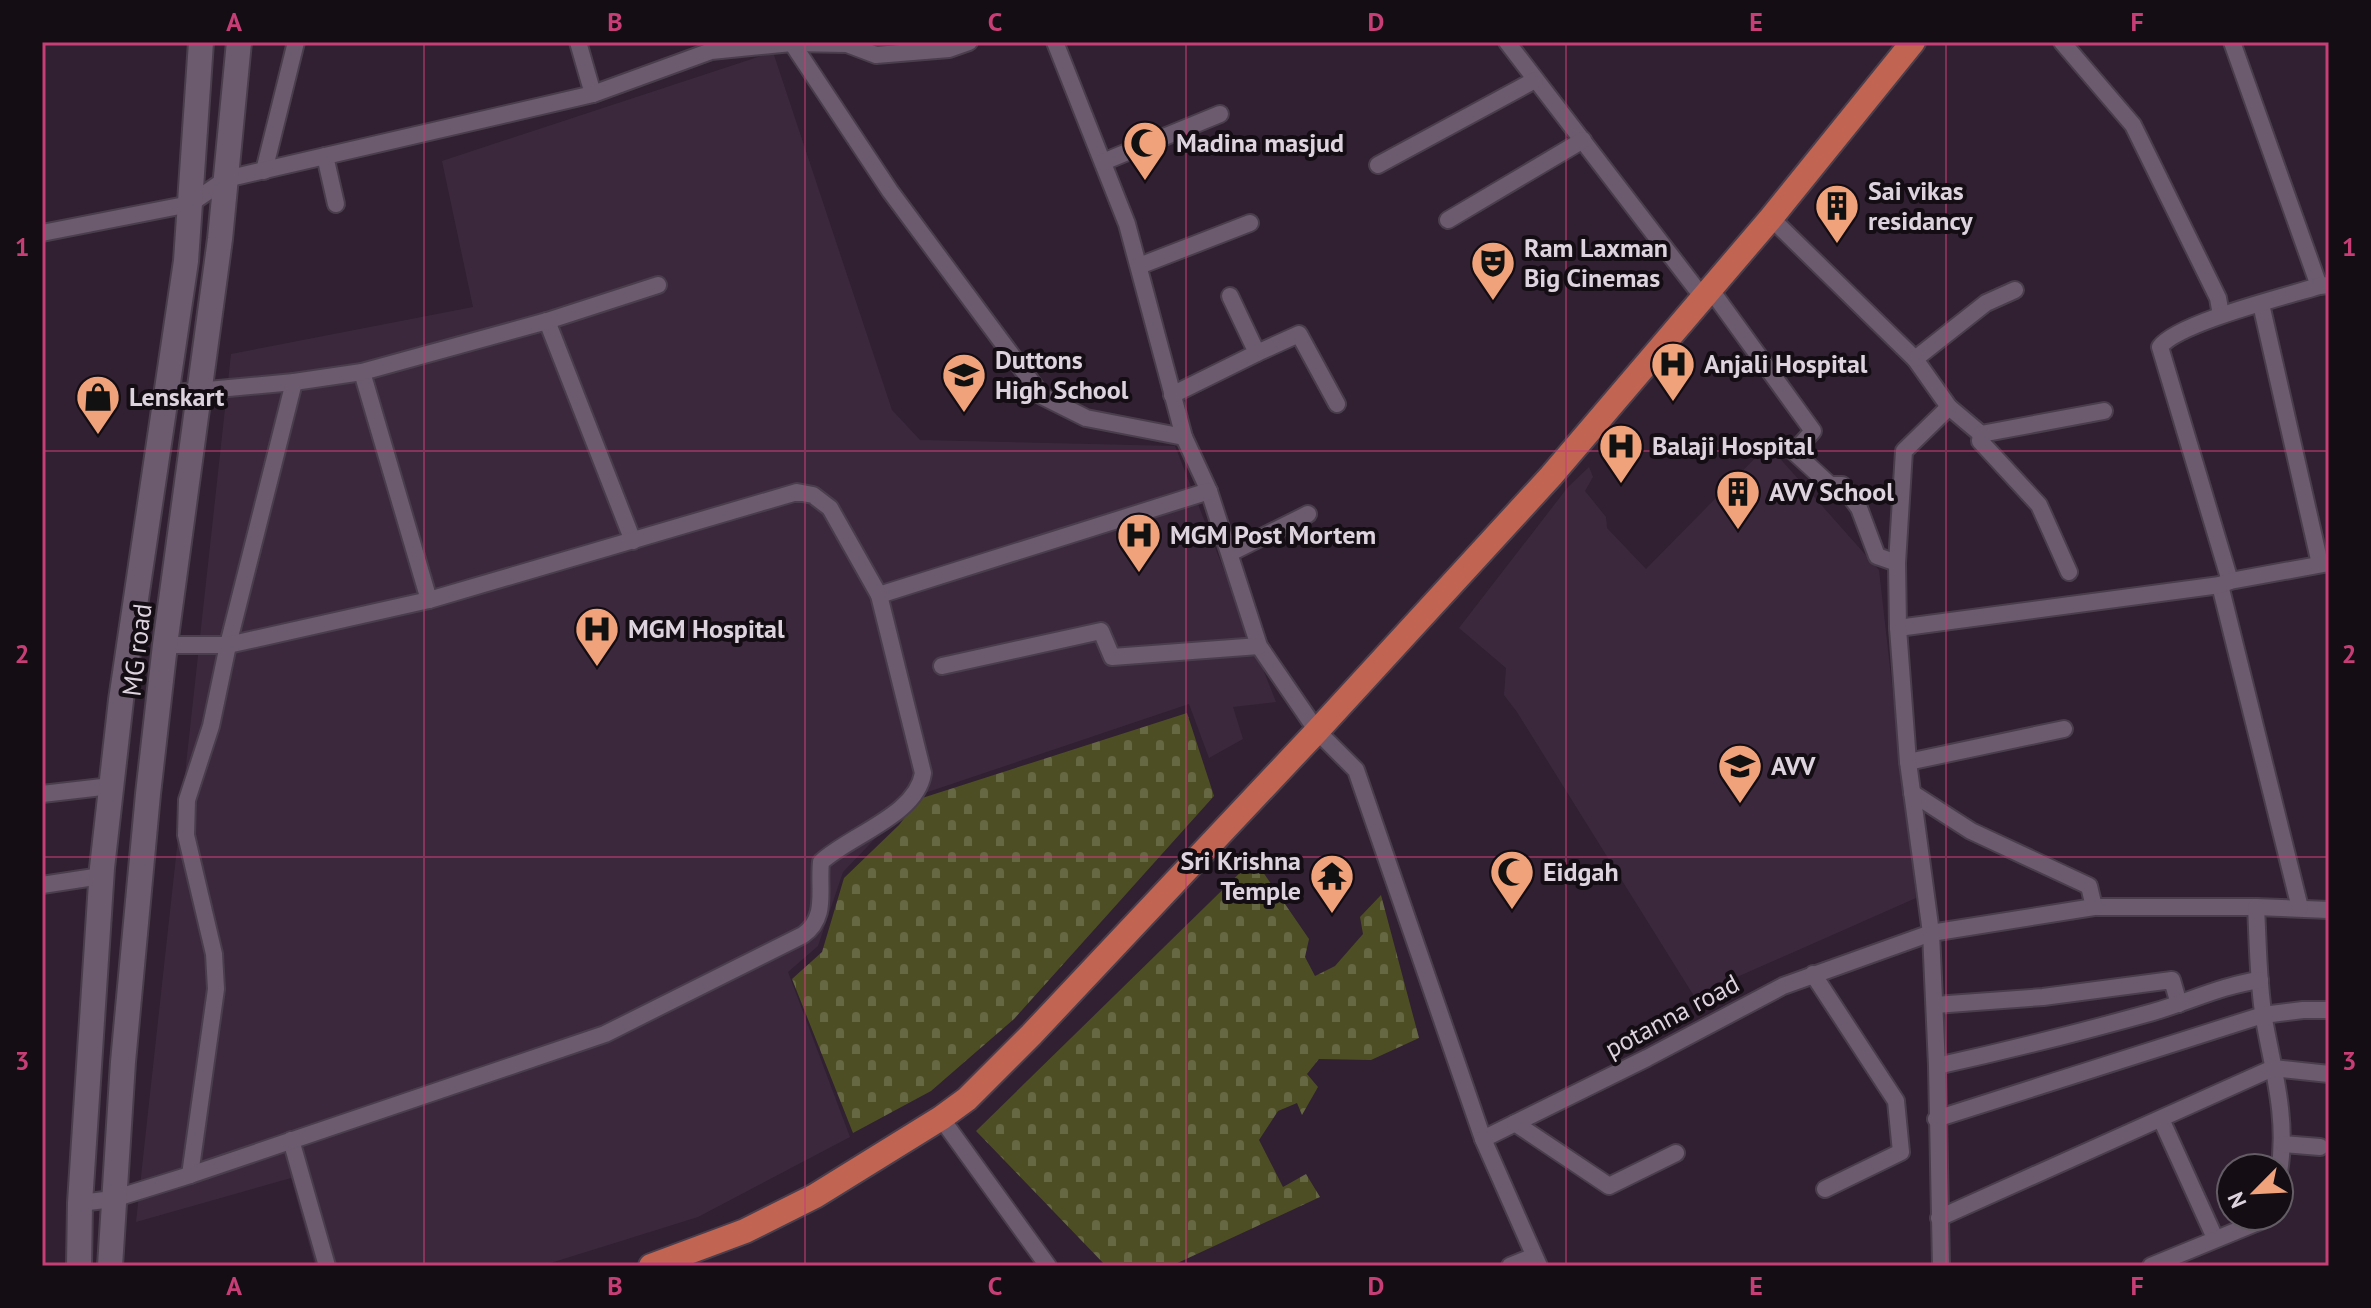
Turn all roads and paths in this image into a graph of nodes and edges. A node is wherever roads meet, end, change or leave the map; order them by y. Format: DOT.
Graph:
graph roads {
  1 [pos="201,42"];
  2 [pos="239,42"];
  3 [pos="296,42"];
  4 [pos="578,42"];
  5 [pos="969,42"];
  6 [pos="1055,42"];
  7 [pos="1507,42"];
  8 [pos="1913,42"];
  9 [pos="2062,42"];
  10 [pos="2232,42"];
  11 [pos="792,43"];
  12 [pos="1535,80"];
  13 [pos="593,94"];
  14 [pos="1220,114"];
  15 [pos="1583,140"];
  16 [pos="325,156"];
  17 [pos="1103,162"];
  18 [pos="1378,165"];
  19 [pos="264,171"];
  20 [pos="226,179"];
  21 [pos="190,204"];
  22 [pos="336,204"];
  23 [pos="1771,218"];
  24 [pos="1448,220"];
  25 [pos="1250,223"];
  26 [pos="42,233"];
  27 [pos="1139,266"];
  28 [pos="658,285"];
  29 [pos="2324,286"];
  30 [pos="2015,290"];
  31 [pos="1708,294"];
  32 [pos="1230,296"];
  33 [pos="2261,304"];
  34 [pos="2221,315"];
  35 [pos="547,321"];
  36 [pos="1257,353"];
  37 [pos="1915,359"];
  38 [pos="362,372"];
  39 [pos="294,382"];
  40 [pos="201,391"];
  41 [pos="164,394"];
  42 [pos="1172,395"];
  43 [pos="1337,404"];
  44 [pos="1949,407"];
  45 [pos="2104,411"];
  46 [pos="1981,434"];
  47 [pos="1184,437"];
  48 [pos="1209,491"];
  49 [pos="1308,514"];
  50 [pos="633,541"];
  51 [pos="1230,553"];
  52 [pos="1897,563"];
  53 [pos="2324,563"];
  54 [pos="2069,572"];
  55 [pos="2225,583"];
  56 [pos="879,595"];
  57 [pos="429,600"];
  58 [pos="1898,628"];
  59 [pos="165,645"];
  60 [pos="228,645"];
  61 [pos="1259,646"];
  62 [pos="942,666"];
  63 [pos="2064,729"];
  64 [pos="1317,731"];
  65 [pos="1908,762"];
  66 [pos="111,786"];
  67 [pos="1912,793"];
  68 [pos="42,794"];
  69 [pos="101,876"];
  70 [pos="42,885"];
  71 [pos="2094,907"];
  72 [pos="2256,907"];
  73 [pos="2300,908"];
  74 [pos="2329,910"];
  75 [pos="1931,933"];
  76 [pos="1813,974"];
  77 [pos="2260,980"];
  78 [pos="2179,1004"];
  79 [pos="1935,1005"];
  80 [pos="2329,1010"];
  81 [pos="2263,1015"];
  82 [pos="1937,1066"];
  83 [pos="2273,1068"];
  84 [pos="2329,1074"];
  85 [pos="941,1118"];
  86 [pos="1936,1119"];
  87 [pos="2161,1119"];
  88 [pos="1515,1123"];
  89 [pos="1483,1139"];
  90 [pos="291,1140"];
  91 [pos="2284,1144"];
  92 [pos="2320,1147"];
  93 [pos="2283,1152"];
  94 [pos="1676,1153"];
  95 [pos="190,1175"];
  96 [pos="1825,1189"];
  97 [pos="113,1199"];
  98 [pos="80,1203"];
  99 [pos="1939,1218"];
  100 [pos="2231,1232"];
  101 [pos="2215,1238"];
  102 [pos="1536,1261"];
  103 [pos="79,1266"];
  104 [pos="110,1266"];
  105 [pos="327,1266"];
  106 [pos="655,1266"];
  107 [pos="1048,1266"];
  108 [pos="1510,1266"];
  109 [pos="1941,1266"];
  110 [pos="2151,1266"];
  1 -- 21 [label="main road, MG road"];
  2 -- 20 [label="main road, MG road"];
  3 -- 19 [label="street"];
  4 -- 13 [label="street"];
  5 -- 11 [label="street"];
  6 -- 17 [label="street"];
  7 -- 12 [label="street"];
  8 -- 23 [label="highway"];
  9 -- 34 [label="street"];
  10 -- 29 [label="street"];
  11 -- 13 [label="street"];
  11 -- 47 [label="street"];
  12 -- 15 [label="street"];
  12 -- 18 [label="street"];
  13 -- 16 [label="street"];
  14 -- 17 [label="street"];
  15 -- 24 [label="street"];
  15 -- 31 [label="street"];
  16 -- 19 [label="street"];
  16 -- 22 [label="street"];
  17 -- 27 [label="street"];
  19 -- 20 [label="street"];
  20 -- 21 [label="street"];
  20 -- 40 [label="main road, MG road"];
  21 -- 26 [label="street"];
  21 -- 41 [label="main road, MG road"];
  23 -- 31 [label="highway"];
  23 -- 37 [label="street"];
  25 -- 27 [label="street"];
  27 -- 42 [label="street"];
  28 -- 35 [label="street"];
  29 -- 33 [label="street"];
  30 -- 37 [label="street"];
  31 -- 52 [label="street"];
  31 -- 64 [label="highway"];
  32 -- 36 [label="street"];
  33 -- 34 [label="street"];
  33 -- 53 [label="street"];
  34 -- 55 [label="street"];
  35 -- 38 [label="street"];
  35 -- 50 [label="street"];
  36 -- 42 [label="street"];
  36 -- 43 [label="street"];
  37 -- 44 [label="street"];
  38 -- 39 [label="street"];
  38 -- 57 [label="street"];
  39 -- 40 [label="street"];
  39 -- 60 [label="street"];
  40 -- 41 [label="street"];
  40 -- 59 [label="main road, MG road"];
  41 -- 66 [label="main road, MG road"];
  42 -- 47 [label="street"];
  44 -- 46 [label="street"];
  44 -- 52 [label="street"];
  45 -- 46 [label="street"];
  46 -- 54 [label="street"];
  47 -- 48 [label="street"];
  48 -- 51 [label="street"];
  48 -- 56 [label="street"];
  49 -- 51 [label="street"];
  50 -- 56 [label="street"];
  50 -- 57 [label="street"];
  51 -- 61 [label="street"];
  52 -- 58 [label="street"];
  53 -- 55 [label="street"];
  55 -- 58 [label="street"];
  55 -- 73 [label="street"];
  56 -- 90 [label="street"];
  57 -- 60 [label="street"];
  58 -- 65 [label="street"];
  59 -- 60 [label="street"];
  59 -- 97 [label="main road, MG road"];
  60 -- 95 [label="street"];
  61 -- 62 [label="street"];
  61 -- 64 [label="street"];
  63 -- 65 [label="street"];
  64 -- 85 [label="highway"];
  64 -- 89 [label="street"];
  65 -- 67 [label="street"];
  66 -- 68 [label="street"];
  66 -- 69 [label="main road, MG road"];
  67 -- 71 [label="street"];
  67 -- 75 [label="street"];
  69 -- 70 [label="street"];
  69 -- 98 [label="main road, MG road"];
  71 -- 72 [label="street, potanna road"];
  71 -- 75 [label="street, potanna road"];
  72 -- 73 [label="street, potanna road"];
  72 -- 77 [label="street"];
  73 -- 74 [label="street, potanna road"];
  75 -- 76 [label="street, potanna road"];
  75 -- 79 [label="street"];
  76 -- 88 [label="street, potanna road"];
  76 -- 96 [label="street"];
  77 -- 78 [label="street"];
  77 -- 81 [label="street"];
  78 -- 79 [label="street"];
  78 -- 82 [label="street"];
  79 -- 82 [label="street"];
  80 -- 81 [label="street"];
  81 -- 83 [label="street"];
  81 -- 86 [label="street"];
  82 -- 86 [label="street"];
  83 -- 84 [label="street"];
  83 -- 87 [label="street"];
  83 -- 91 [label="street"];
  85 -- 106 [label="highway"];
  85 -- 107 [label="street"];
  86 -- 99 [label="street"];
  87 -- 99 [label="street"];
  87 -- 101 [label="street"];
  88 -- 89 [label="street, potanna road"];
  88 -- 94 [label="street"];
  89 -- 102 [label="street"];
  90 -- 95 [label="street"];
  90 -- 105 [label="street"];
  91 -- 92 [label="street"];
  91 -- 93 [label="street"];
  95 -- 97 [label="street"];
  97 -- 98 [label="street"];
  97 -- 104 [label="main road, MG road"];
  98 -- 103 [label="main road, MG road"];
  99 -- 109 [label="street"];
  100 -- 101 [label="street"];
  101 -- 110 [label="street"];
  102 -- 108 [label="street"];
}
